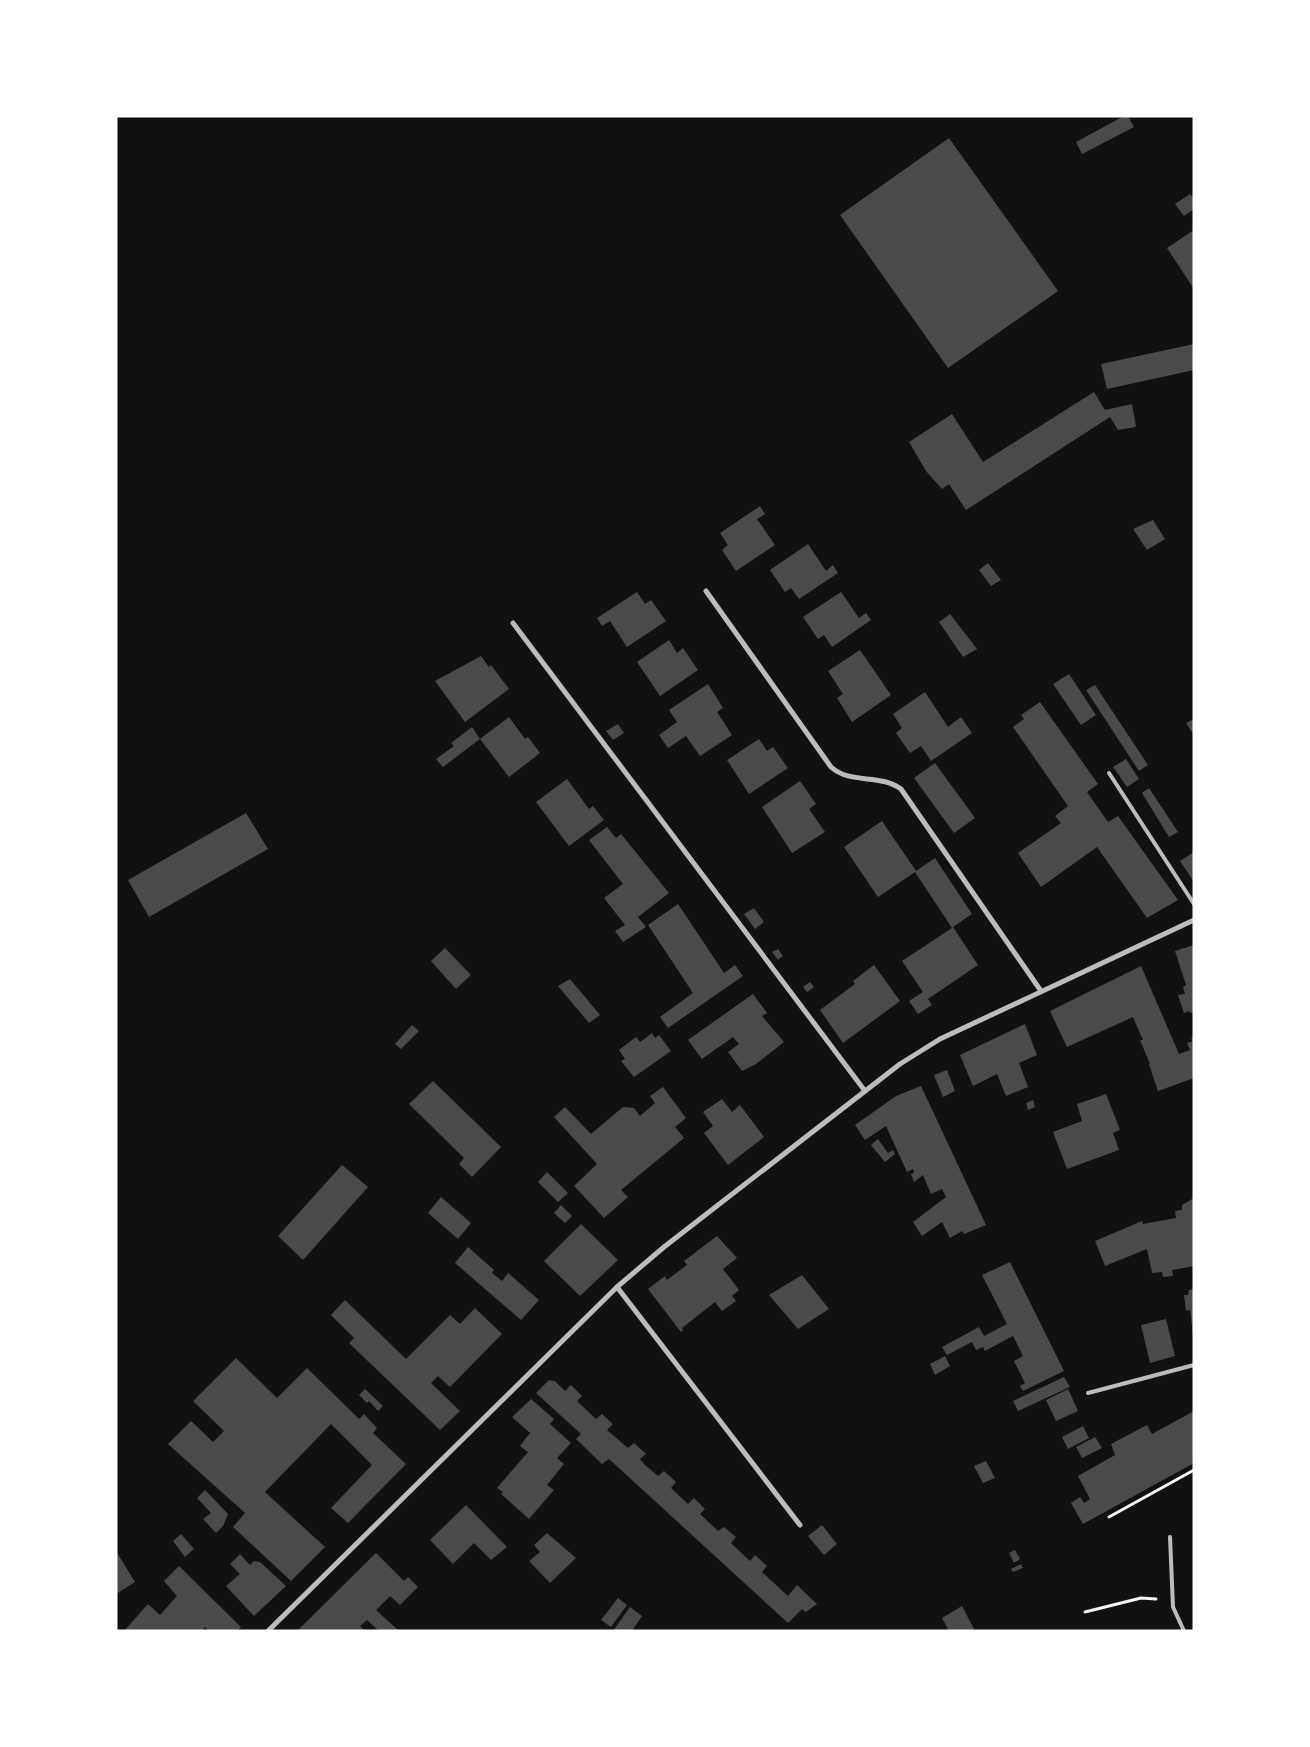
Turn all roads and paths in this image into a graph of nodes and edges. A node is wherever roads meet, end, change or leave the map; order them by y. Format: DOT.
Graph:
graph roads {
  1 [pos="706,591"];
  2 [pos="513,623"];
  3 [pos="1109,773"];
  4 [pos="1194,904"];
  5 [pos="1194,920"];
  6 [pos="1041,992"];
  7 [pos="865,1091"];
  8 [pos="617,1287"];
  9 [pos="1194,1365"];
  10 [pos="1088,1393"];
  11 [pos="1194,1470"];
  12 [pos="1109,1518"];
  13 [pos="800,1525"];
  14 [pos="1170,1537"];
  15 [pos="1172,1607"];
  16 [pos="1085,1612"];
  17 [pos="268,1631"];
  18 [pos="1184,1631"];
  1 -- 6 [label="street"];
  2 -- 7 [label="street"];
  3 -- 4 [label="lane"];
  5 -- 6 [label="street"];
  6 -- 7 [label="street"];
  7 -- 8 [label="street"];
  8 -- 13 [label="street"];
  8 -- 17 [label="street"];
  9 -- 10 [label="lane"];
  11 -- 12 [label="path"];
  14 -- 15 [label="lane"];
  15 -- 16 [label="path"];
  15 -- 18 [label="lane"];
}
